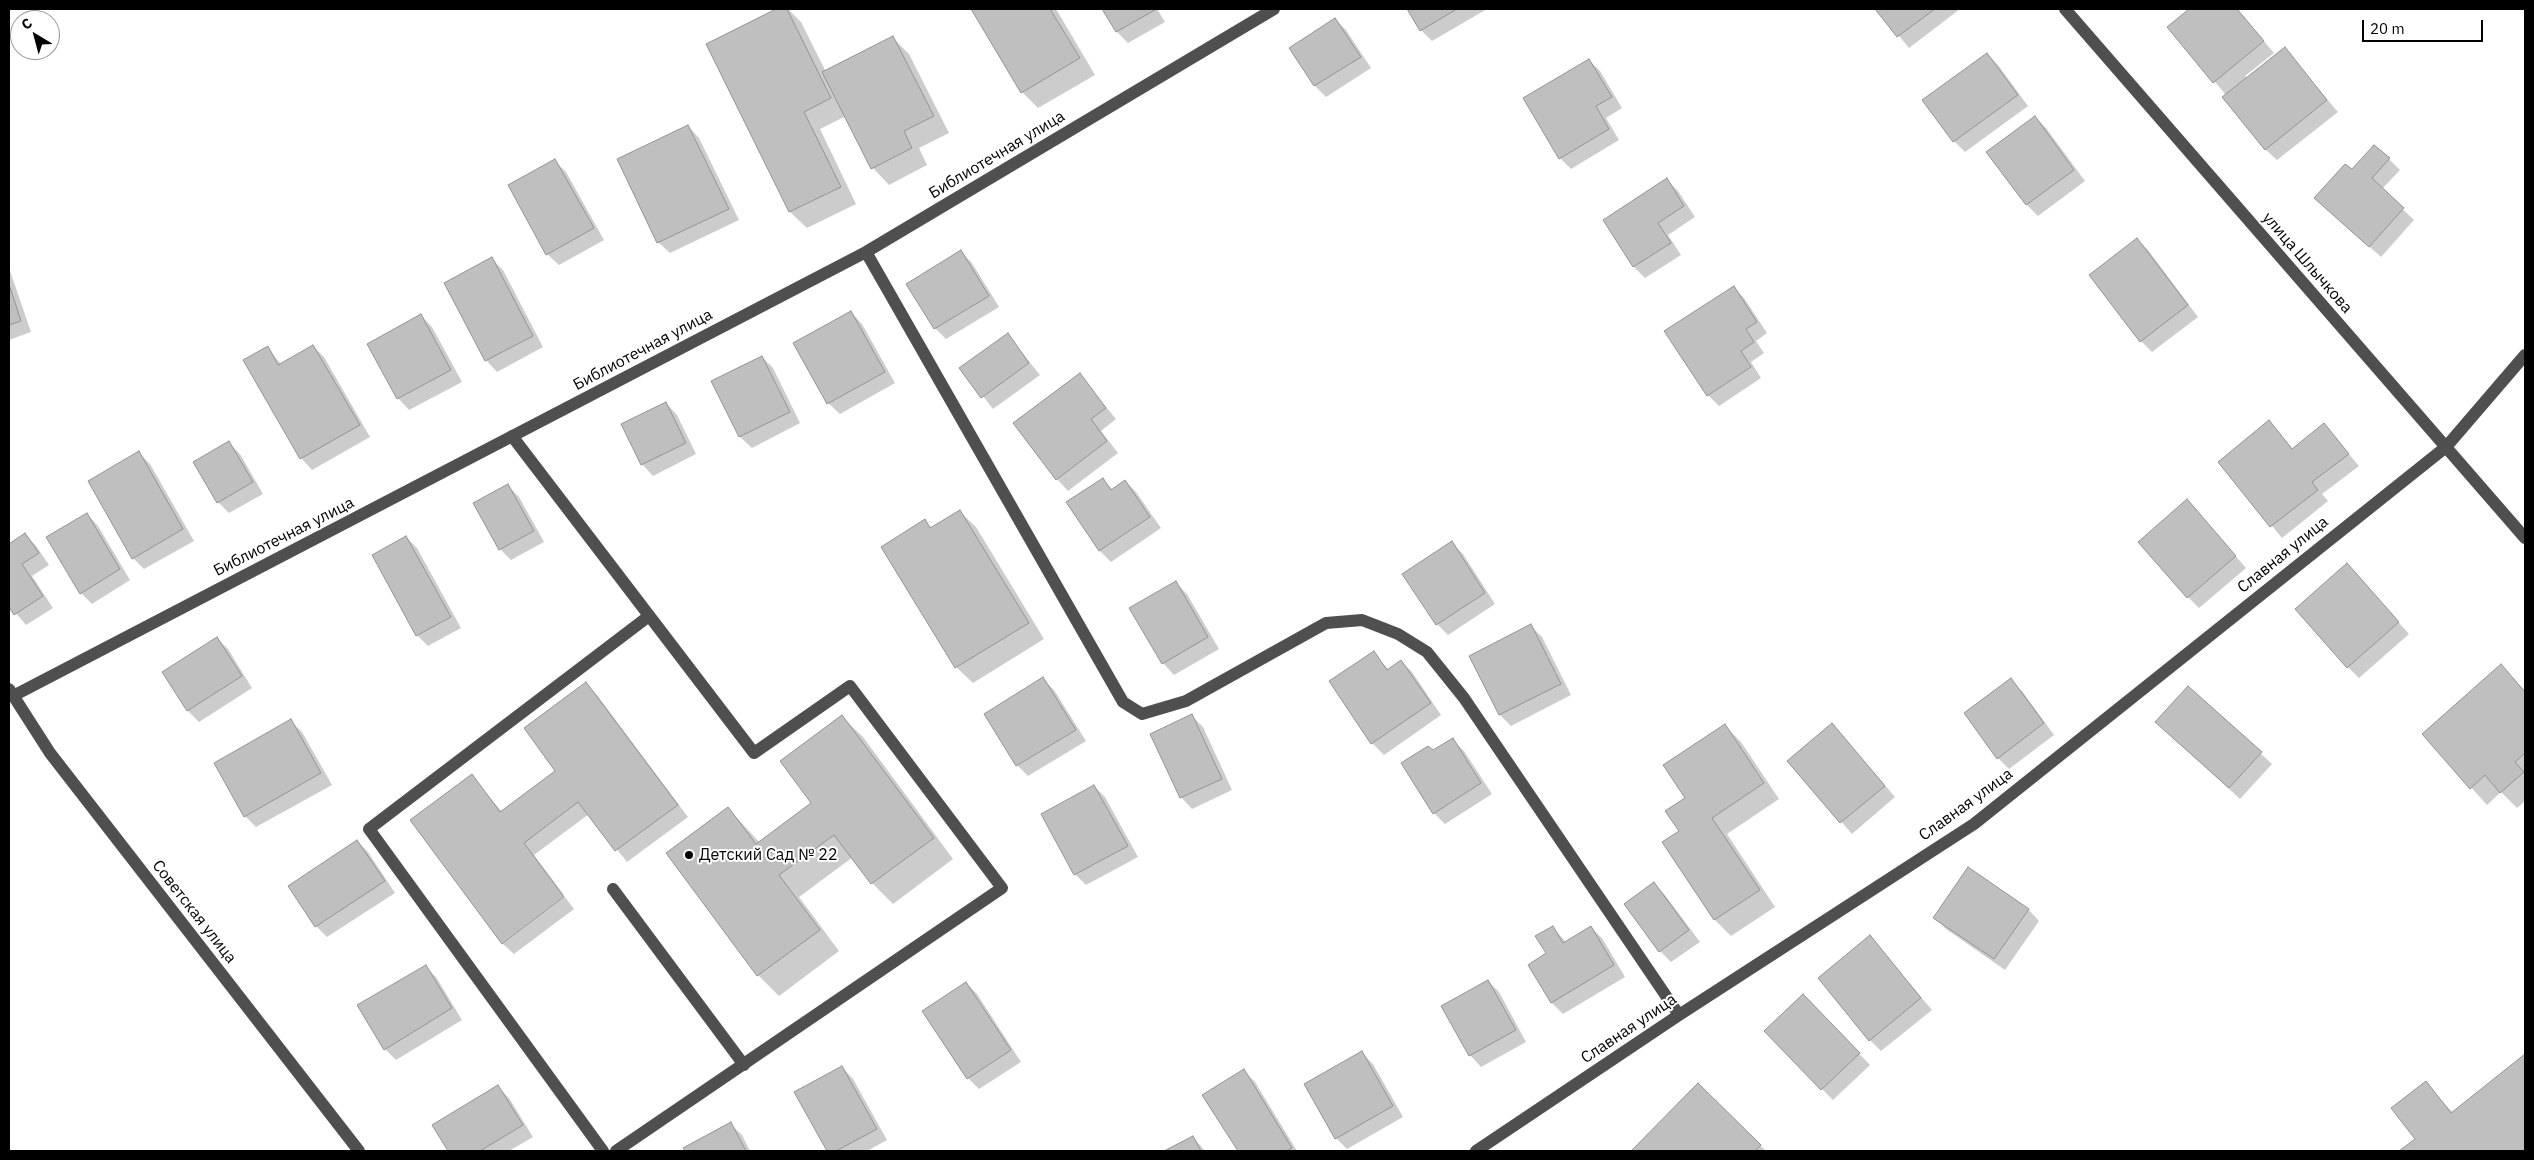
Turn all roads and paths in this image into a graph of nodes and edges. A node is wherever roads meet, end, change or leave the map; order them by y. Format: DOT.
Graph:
graph roads {
  1 [pos="1274,9"];
  2 [pos="2065,9"];
  3 [pos="866,252"];
  4 [pos="2525,355"];
  5 [pos="512,436"];
  6 [pos="2446,447"];
  7 [pos="2525,538"];
  8 [pos="649,616"];
  9 [pos="11,692"];
  10 [pos="613,889"];
  11 [pos="1679,1015"];
  12 [pos="744,1064"];
  13 [pos="359,1151"];
  14 [pos="603,1151"];
  15 [pos="616,1151"];
  16 [pos="1476,1151"];
  1 -- 3 [label="street, Библиотечная улица"];
  2 -- 6 [label="street, улица Шлычкова"];
  3 -- 5 [label="street, Библиотечная улица"];
  3 -- 11 [label="street"];
  4 -- 6 [label="street, Славная улица"];
  5 -- 8 [label="street"];
  5 -- 9 [label="street, Библиотечная улица"];
  6 -- 7 [label="street, улица Шлычкова"];
  6 -- 11 [label="street, Славная улица"];
  8 -- 12 [label="street"];
  8 -- 14 [label="street"];
  9 -- 13 [label="street, Советская улица"];
  10 -- 12 [label="street"];
  11 -- 16 [label="street, Славная улица"];
  12 -- 15 [label="street"];
}
